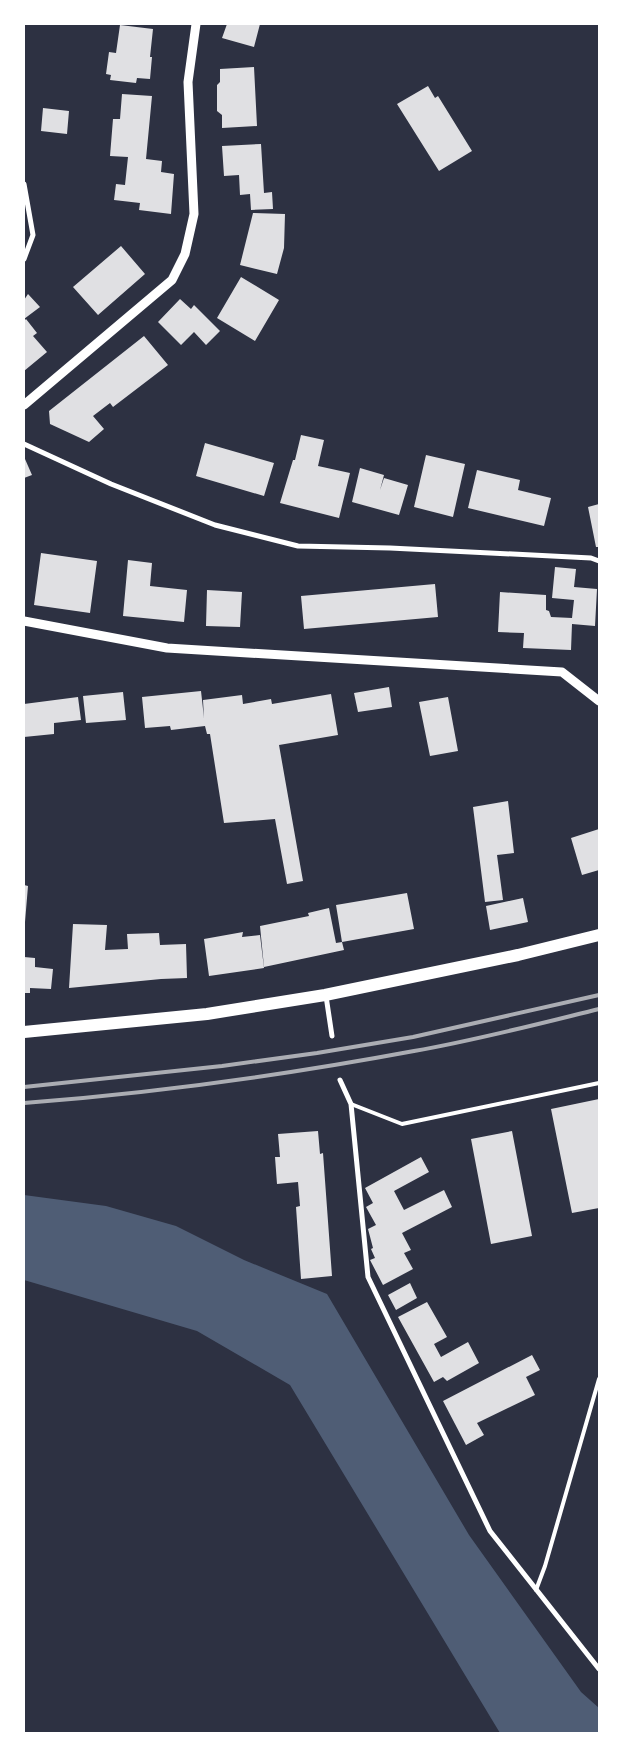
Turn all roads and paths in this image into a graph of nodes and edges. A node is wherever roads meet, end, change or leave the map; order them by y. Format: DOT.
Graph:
graph roads {
  1 [pos="196,24"];
  2 [pos="24,186"];
  3 [pos="24,259"];
  4 [pos="24,405"];
  5 [pos="24,444"];
  6 [pos="599,561"];
  7 [pos="24,621"];
  8 [pos="599,701"];
  9 [pos="599,935"];
  10 [pos="326,995"];
  11 [pos="24,1032"];
  12 [pos="332,1036"];
  13 [pos="340,1080"];
  14 [pos="599,1083"];
  15 [pos="351,1104"];
  16 [pos="599,1379"];
  17 [pos="536,1590"];
  18 [pos="599,1669"];
  1 -- 4 [label="street"];
  2 -- 3 [label="street"];
  5 -- 6 [label="street"];
  7 -- 8 [label="street"];
  9 -- 10 [label="main road"];
  10 -- 11 [label="main road"];
  10 -- 12 [label="street"];
  13 -- 15 [label="street"];
  14 -- 15 [label="lane"];
  15 -- 17 [label="street"];
  16 -- 17 [label="lane"];
  17 -- 18 [label="street"];
}
